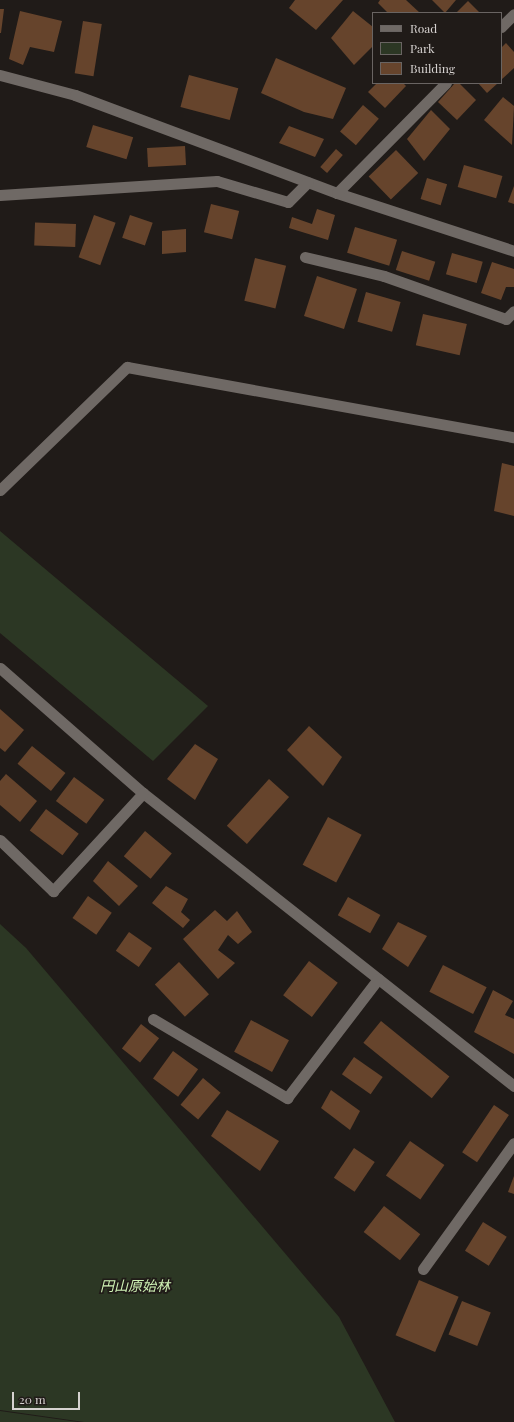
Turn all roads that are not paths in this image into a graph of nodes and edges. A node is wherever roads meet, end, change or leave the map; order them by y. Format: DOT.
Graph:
graph roads {
  1 [pos="514,14"];
  2 [pos="502,26"];
  3 [pos="0,75"];
  4 [pos="445,84"];
  5 [pos="308,182"];
  6 [pos="337,193"];
  7 [pos="0,195"];
  8 [pos="514,251"];
  9 [pos="306,257"];
  10 [pos="514,311"];
  11 [pos="514,437"];
  12 [pos="0,490"];
  13 [pos="1,670"];
  14 [pos="143,793"];
  15 [pos="0,840"];
  16 [pos="378,979"];
  17 [pos="153,1019"];
  18 [pos="514,1086"];
  19 [pos="514,1143"];
  20 [pos="423,1269"];
  1 -- 2 [label="street"];
  3 -- 5 [label="street"];
  4 -- 6 [label="street"];
  5 -- 6 [label="street"];
  5 -- 7 [label="street"];
  6 -- 8 [label="street"];
  9 -- 10 [label="street"];
  11 -- 12 [label="street"];
  13 -- 14 [label="street"];
  14 -- 15 [label="street"];
  14 -- 16 [label="street"];
  16 -- 17 [label="street"];
  16 -- 18 [label="street"];
  19 -- 20 [label="street"];
}
